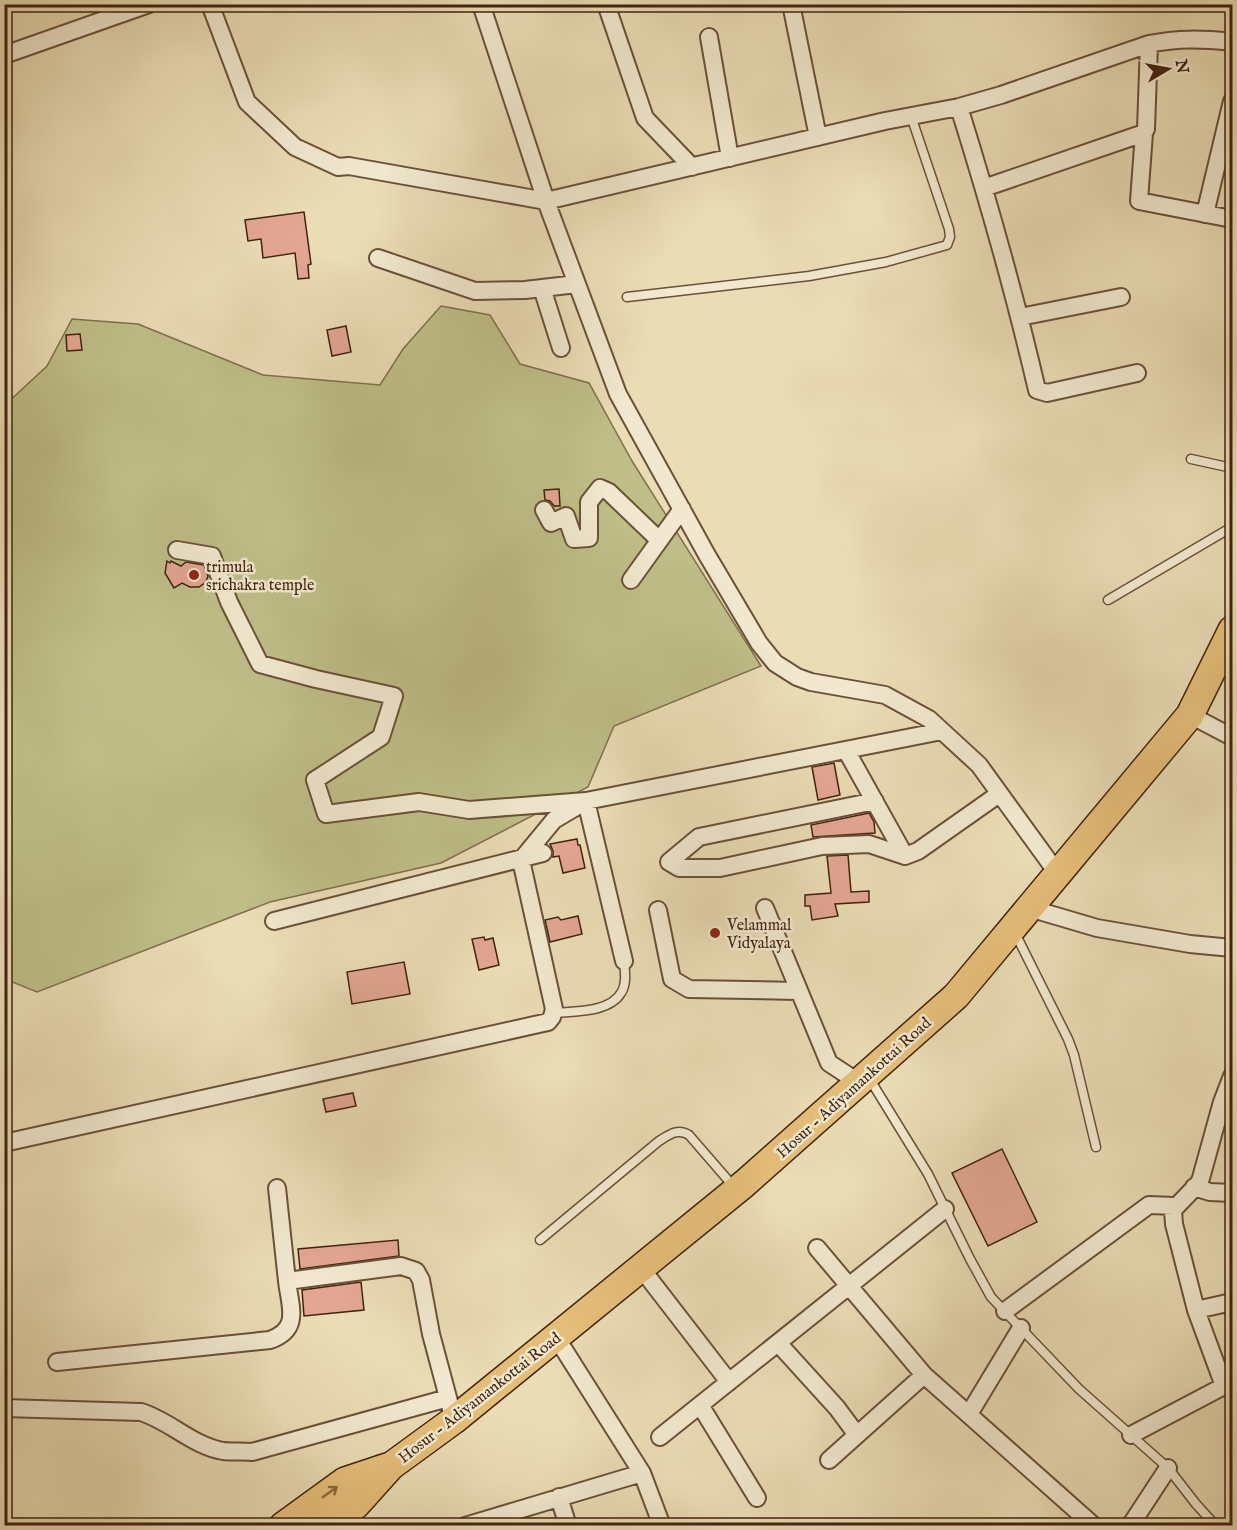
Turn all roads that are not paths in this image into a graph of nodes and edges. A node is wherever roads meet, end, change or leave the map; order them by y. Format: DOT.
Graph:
graph roads {
  1 [pos="149,4"];
  2 [pos="210,4"];
  3 [pos="481,4"];
  4 [pos="606,4"];
  5 [pos="791,4"];
  6 [pos="129,8"];
  7 [pos="709,37"];
  8 [pos="1233,42"];
  9 [pos="1149,44"];
  10 [pos="4,55"];
  11 [pos="1233,101"];
  12 [pos="959,107"];
  13 [pos="911,116"];
  14 [pos="1143,133"];
  15 [pos="818,137"];
  16 [pos="730,158"];
  17 [pos="692,167"];
  18 [pos="984,188"];
  19 [pos="546,201"];
  20 [pos="1205,214"];
  21 [pos="1233,219"];
  22 [pos="378,258"];
  23 [pos="578,284"];
  24 [pos="542,288"];
  25 [pos="627,297"];
  26 [pos="1121,297"];
  27 [pos="1020,316"];
  28 [pos="561,348"];
  29 [pos="1137,374"];
  30 [pos="1191,459"];
  31 [pos="1233,468"];
  32 [pos="682,509"];
  33 [pos="544,510"];
  34 [pos="1233,527"];
  35 [pos="658,540"];
  36 [pos="177,550"];
  37 [pos="631,580"];
  38 [pos="1108,600"];
  39 [pos="1233,630"];
  40 [pos="1190,716"];
  41 [pos="942,731"];
  42 [pos="1233,737"];
  43 [pos="846,750"];
  44 [pos="999,794"];
  45 [pos="586,801"];
  46 [pos="875,801"];
  47 [pos="543,853"];
  48 [pos="905,856"];
  49 [pos="521,860"];
  50 [pos="1058,873"];
  51 [pos="765,908"];
  52 [pos="658,910"];
  53 [pos="1021,918"];
  54 [pos="274,921"];
  55 [pos="1233,948"];
  56 [pos="624,961"];
  57 [pos="799,991"];
  58 [pos="554,1013"];
  59 [pos="1233,1076"];
  60 [pos="863,1078"];
  61 [pos="4,1143"];
  62 [pos="1096,1147"];
  63 [pos="1194,1187"];
  64 [pos="277,1188"];
  65 [pos="737,1190"];
  66 [pos="1233,1193"];
  67 [pos="1174,1206"];
  68 [pos="945,1209"];
  69 [pos="540,1240"];
  70 [pos="817,1248"];
  71 [pos="641,1268"];
  72 [pos="286,1281"];
  73 [pos="850,1285"];
  74 [pos="1233,1302"];
  75 [pos="1196,1310"];
  76 [pos="1005,1311"];
  77 [pos="1021,1328"];
  78 [pos="556,1337"];
  79 [pos="778,1343"];
  80 [pos="57,1362"];
  81 [pos="924,1375"];
  82 [pos="729,1382"];
  83 [pos="1228,1385"];
  84 [pos="700,1405"];
  85 [pos="4,1408"];
  86 [pos="451,1409"];
  87 [pos="969,1414"];
  88 [pos="857,1435"];
  89 [pos="1131,1435"];
  90 [pos="660,1437"];
  91 [pos="829,1460"];
  92 [pos="391,1466"];
  93 [pos="1168,1468"];
  94 [pos="642,1473"];
  95 [pos="559,1497"];
  96 [pos="757,1498"];
  97 [pos="283,1526"];
  98 [pos="324,1526"];
  99 [pos="465,1526"];
  100 [pos="568,1526"];
  101 [pos="662,1526"];
  102 [pos="1094,1526"];
  103 [pos="1130,1526"];
  104 [pos="1216,1526"];
  1 -- 6 [label="street"];
  2 -- 19 [label="street"];
  3 -- 19 [label="street"];
  4 -- 17 [label="street"];
  5 -- 15 [label="street"];
  6 -- 10 [label="street"];
  7 -- 16 [label="street"];
  8 -- 9 [label="street"];
  9 -- 12 [label="street"];
  9 -- 14 [label="street"];
  11 -- 20 [label="street"];
  12 -- 13 [label="street"];
  12 -- 18 [label="street"];
  13 -- 15 [label="street"];
  13 -- 25 [label="lane"];
  14 -- 18 [label="street"];
  14 -- 20 [label="street"];
  15 -- 16 [label="street"];
  16 -- 17 [label="street"];
  17 -- 19 [label="street"];
  18 -- 27 [label="street"];
  19 -- 23 [label="street"];
  20 -- 21 [label="street"];
  22 -- 24 [label="street"];
  23 -- 24 [label="street"];
  23 -- 32 [label="street"];
  24 -- 28 [label="street"];
  26 -- 27 [label="street"];
  27 -- 29 [label="street"];
  30 -- 31 [label="lane"];
  32 -- 35 [label="street"];
  32 -- 41 [label="street"];
  33 -- 35 [label="street"];
  34 -- 38 [label="lane"];
  35 -- 37 [label="street"];
  36 -- 45 [label="street"];
  39 -- 40 [label="highway, Hosur - Adiyamankottai Road"];
  40 -- 42 [label="street"];
  40 -- 50 [label="highway, Hosur - Adiyamankottai Road"];
  41 -- 43 [label="street"];
  41 -- 44 [label="street"];
  43 -- 45 [label="street"];
  43 -- 46 [label="street"];
  44 -- 48 [label="street"];
  44 -- 50 [label="street"];
  45 -- 49 [label="street"];
  45 -- 56 [label="street"];
  46 -- 48 [label="street"];
  46 -- 48 [label="street"];
  47 -- 49 [label="street"];
  49 -- 54 [label="street"];
  49 -- 58 [label="street"];
  50 -- 53 [label="highway, Hosur - Adiyamankottai Road"];
  51 -- 57 [label="street"];
  52 -- 57 [label="street"];
  53 -- 55 [label="street"];
  53 -- 60 [label="highway, Hosur - Adiyamankottai Road"];
  53 -- 62 [label="lane"];
  56 -- 58 [label="lane"];
  57 -- 60 [label="street"];
  58 -- 61 [label="street"];
  59 -- 63 [label="street"];
  60 -- 65 [label="highway, Hosur - Adiyamankottai Road"];
  60 -- 68 [label="lane"];
  63 -- 66 [label="street"];
  63 -- 67 [label="street"];
  64 -- 72 [label="street"];
  65 -- 69 [label="lane"];
  65 -- 71 [label="highway, Hosur - Adiyamankottai Road"];
  67 -- 75 [label="street"];
  67 -- 76 [label="street"];
  68 -- 73 [label="street"];
  68 -- 76 [label="lane"];
  70 -- 73 [label="street"];
  71 -- 78 [label="highway, Hosur - Adiyamankottai Road"];
  71 -- 82 [label="street"];
  72 -- 80 [label="street"];
  72 -- 86 [label="street"];
  73 -- 79 [label="street"];
  73 -- 81 [label="street"];
  74 -- 75 [label="street"];
  75 -- 83 [label="street"];
  76 -- 77 [label="lane"];
  77 -- 87 [label="street"];
  77 -- 89 [label="lane"];
  78 -- 86 [label="highway, Hosur - Adiyamankottai Road"];
  78 -- 94 [label="street"];
  79 -- 82 [label="street"];
  79 -- 88 [label="street"];
  81 -- 87 [label="street"];
  81 -- 88 [label="street"];
  82 -- 84 [label="street"];
  83 -- 89 [label="street"];
  84 -- 90 [label="street"];
  84 -- 96 [label="street"];
  85 -- 86 [label="street"];
  86 -- 92 [label="highway, Hosur - Adiyamankottai Road"];
  87 -- 102 [label="street"];
  88 -- 91 [label="street"];
  89 -- 93 [label="lane"];
  97 -- 92 [label="highway, Hosur - Adiyamankottai Road, one-way"];
  92 -- 98 [label="highway, Hosur - Adiyamankottai Road"];
  93 -- 103 [label="street"];
  93 -- 104 [label="lane"];
  94 -- 95 [label="street"];
  94 -- 101 [label="street"];
  95 -- 99 [label="street"];
  95 -- 100 [label="street"];
}
